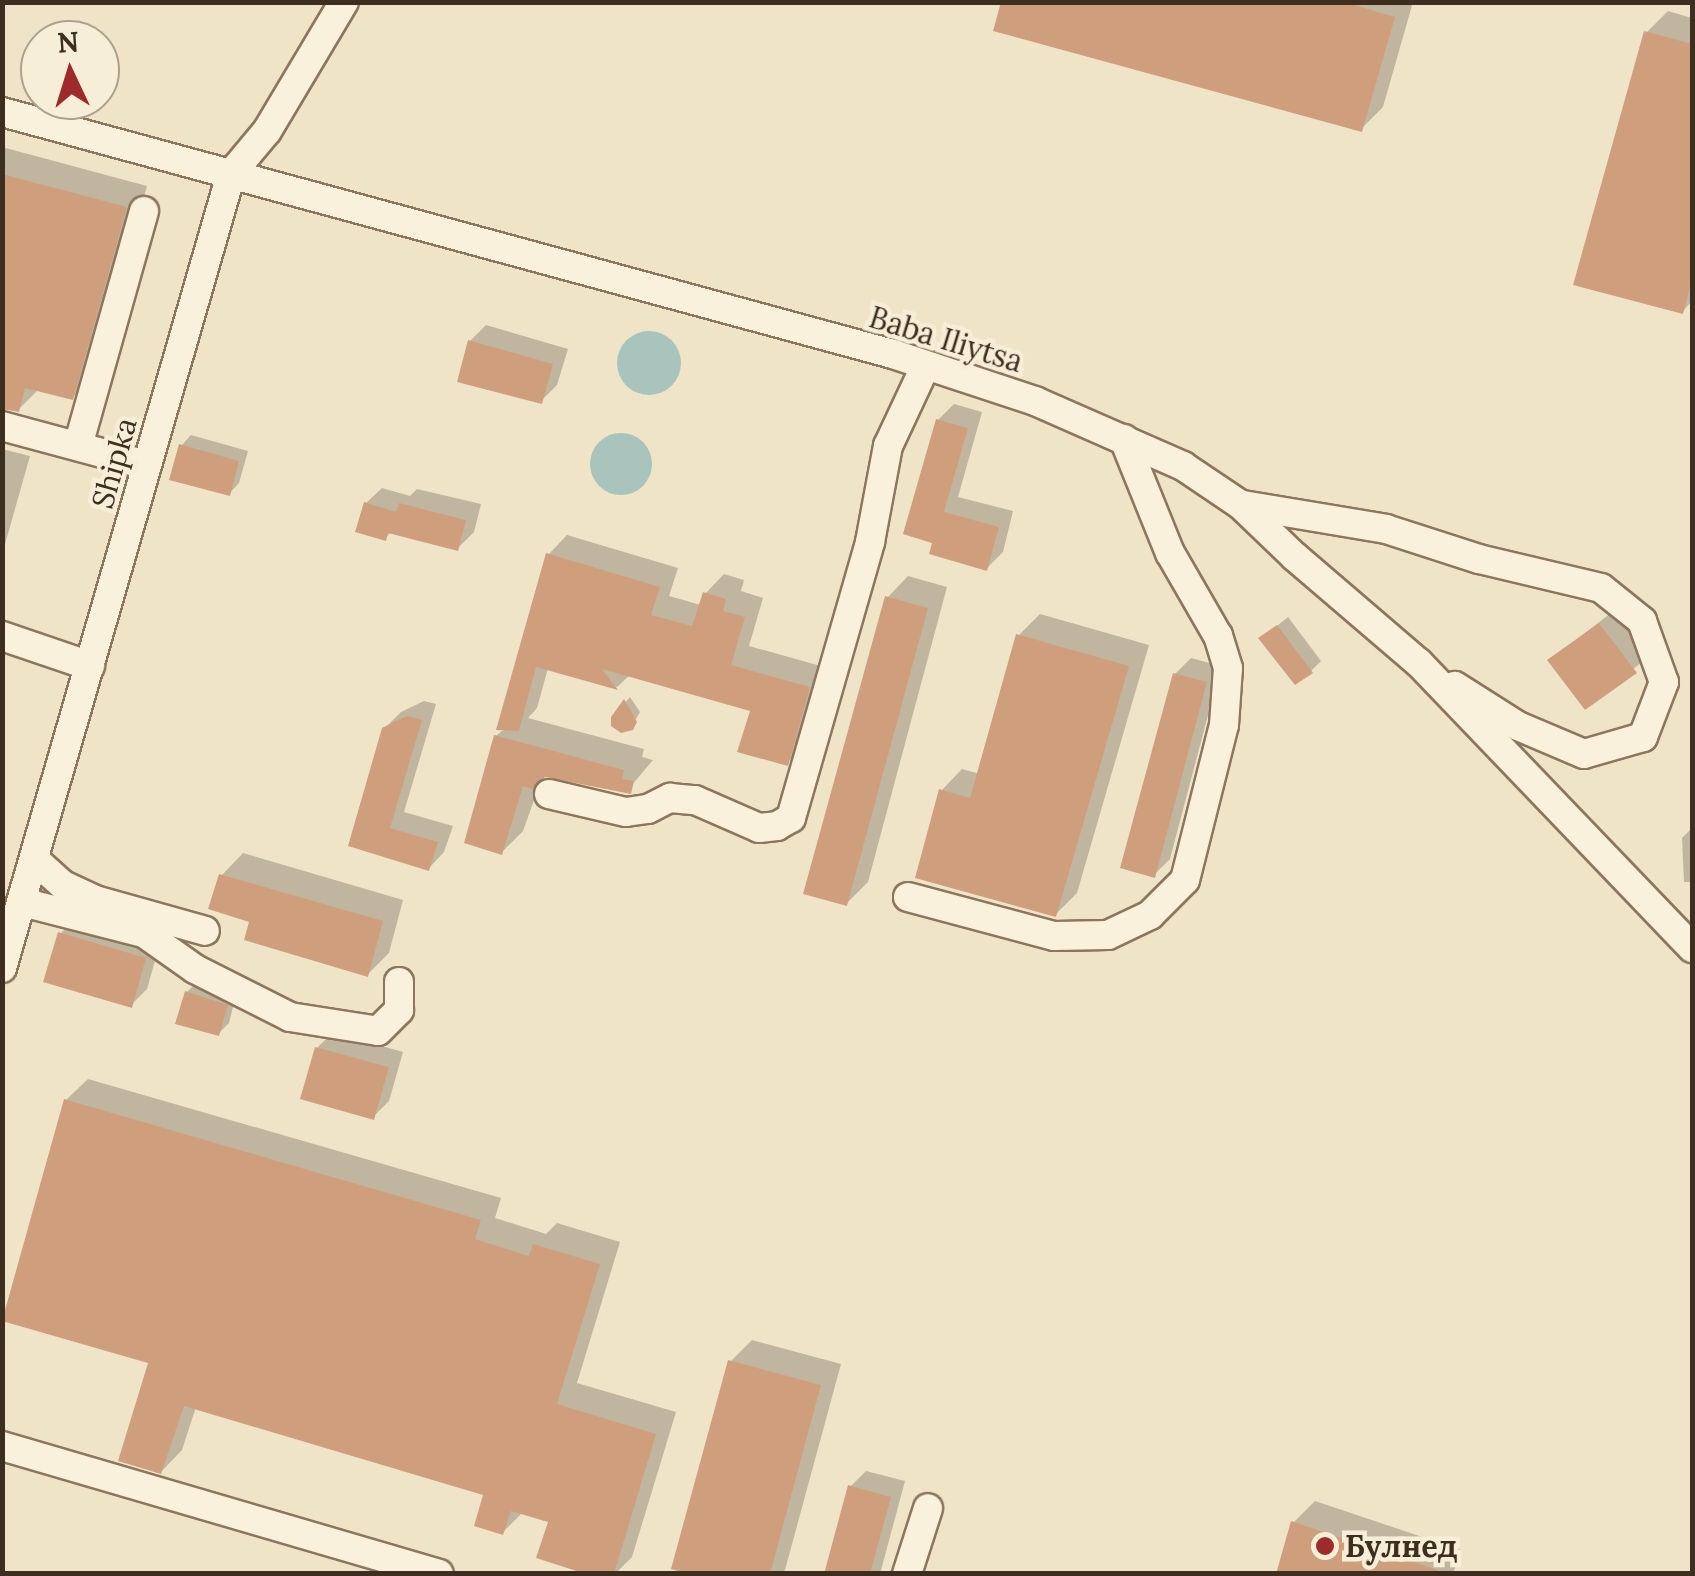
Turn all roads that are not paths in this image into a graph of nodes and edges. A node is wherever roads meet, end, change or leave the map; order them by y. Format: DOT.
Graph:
graph roads {
  1 [pos="344,2"];
  2 [pos="2,112"];
  3 [pos="231,174"];
  4 [pos="144,211"];
  5 [pos="926,365"];
  6 [pos="2,426"];
  7 [pos="1124,440"];
  8 [pos="78,446"];
  9 [pos="147,465"];
  10 [pos="1241,505"];
  11 [pos="2,636"];
  12 [pos="1418,663"];
  13 [pos="90,666"];
  14 [pos="549,794"];
  15 [pos="34,859"];
  16 [pos="908,897"];
  17 [pos="22,902"];
  18 [pos="8,929"];
  19 [pos="205,931"];
  20 [pos="1692,948"];
  21 [pos="2,968"];
  22 [pos="399,982"];
  23 [pos="2,1446"];
  24 [pos="928,1508"];
  25 [pos="438,1574"];
  26 [pos="907,1574"];
  1 -- 3 [label="street, Shipka"];
  2 -- 3 [label="street, Baba Iliytsa"];
  3 -- 5 [label="street, Baba Iliytsa"];
  3 -- 9 [label="street, Shipka"];
  4 -- 8 [label="street"];
  5 -- 7 [label="street, Baba Iliytsa"];
  5 -- 14 [label="street"];
  6 -- 8 [label="street"];
  7 -- 10 [label="street, Baba Iliytsa"];
  7 -- 16 [label="street"];
  8 -- 9 [label="street"];
  9 -- 13 [label="street, Shipka"];
  10 -- 12 [label="street, Baba Iliytsa"];
  10 -- 12 [label="street"];
  11 -- 13 [label="street"];
  12 -- 20 [label="street, Baba Iliytsa"];
  13 -- 15 [label="street, Shipka"];
  15 -- 17 [label="street, Shipka"];
  15 -- 19 [label="street"];
  17 -- 18 [label="street, Shipka"];
  17 -- 22 [label="street"];
  18 -- 21 [label="street, Shipka"];
  23 -- 25 [label="street"];
  24 -- 26 [label="street"];
}
